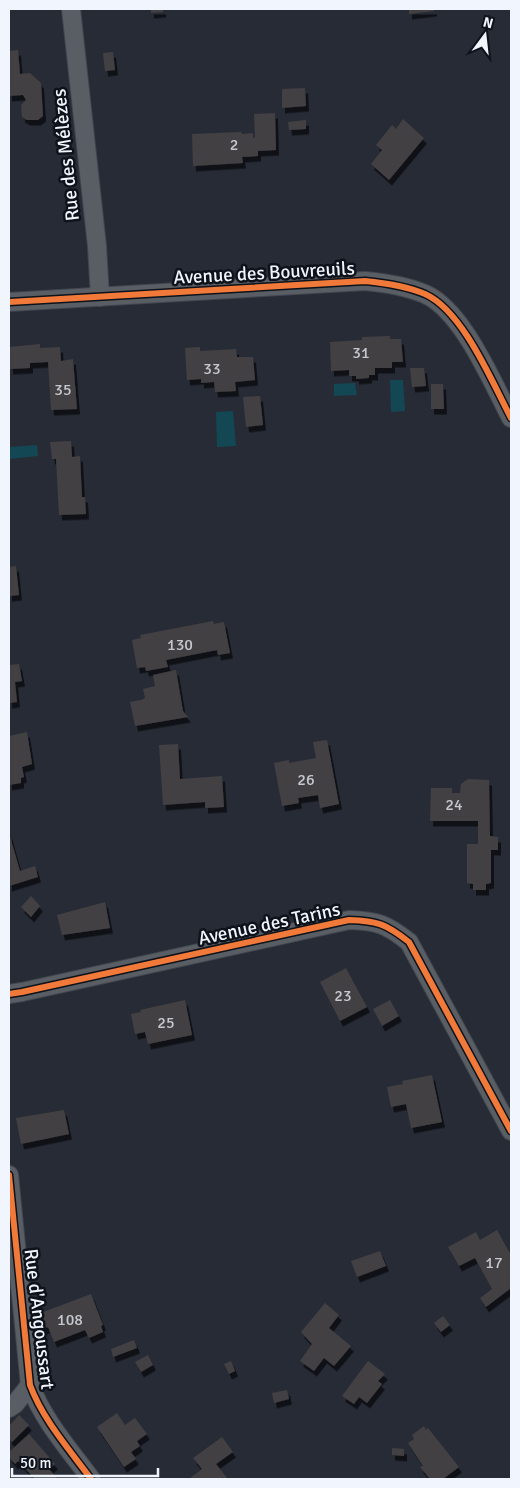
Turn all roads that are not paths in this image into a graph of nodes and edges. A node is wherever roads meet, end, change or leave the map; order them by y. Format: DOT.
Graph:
graph roads {
  1 [pos="72,9"];
  2 [pos="100,297"];
  3 [pos="9,302"];
  4 [pos="511,418"];
  5 [pos="9,994"];
  6 [pos="511,1131"];
  7 [pos="9,1175"];
  8 [pos="30,1385"];
  9 [pos="9,1408"];
  10 [pos="91,1479"];
  1 -- 2 [label="street, Rue des Mélèzes"];
  2 -- 3 [label="street, Avenue des Bouvreuils"];
  2 -- 4 [label="street, Avenue des Bouvreuils"];
  5 -- 6 [label="street, Avenue des Tarins"];
  7 -- 8 [label="street, Rue d'Angoussart"];
  8 -- 9 [label="street"];
  8 -- 10 [label="street, Rue d'Angoussart"];
}
